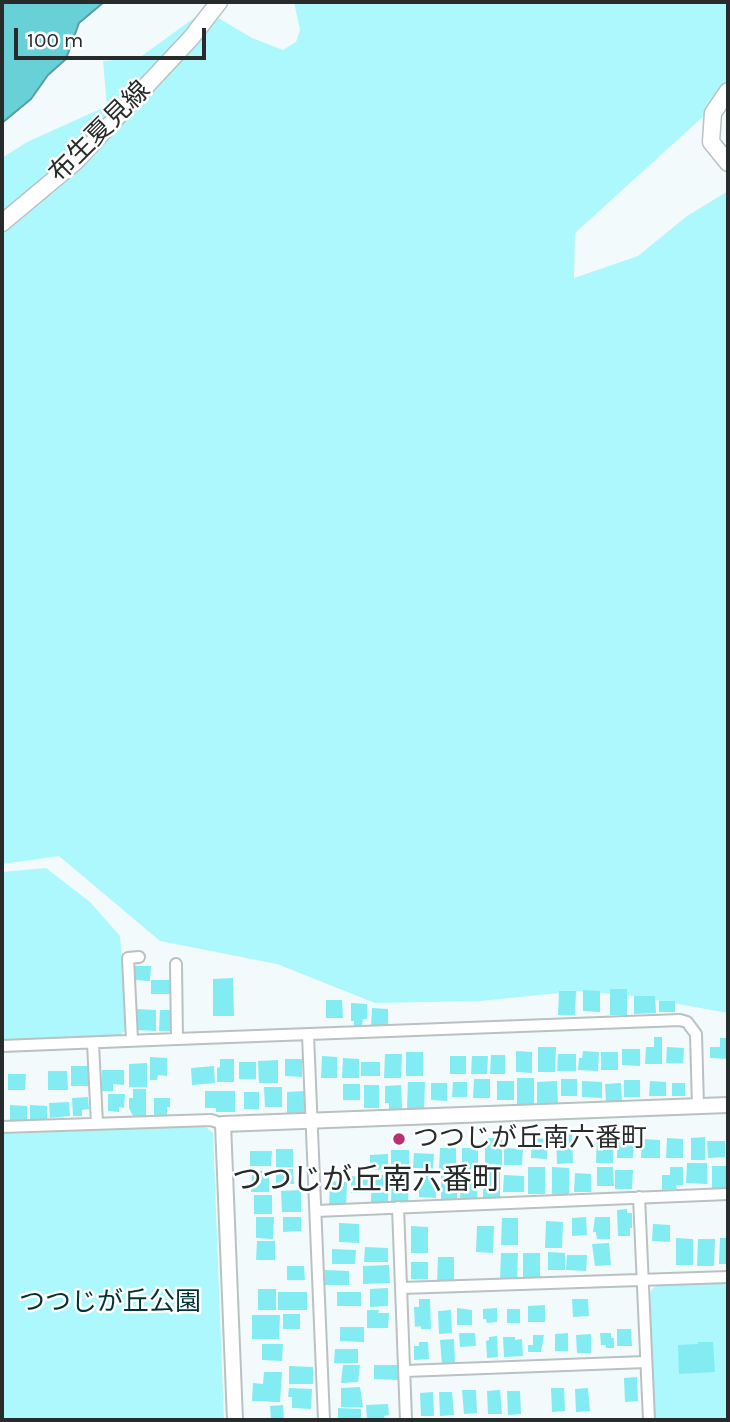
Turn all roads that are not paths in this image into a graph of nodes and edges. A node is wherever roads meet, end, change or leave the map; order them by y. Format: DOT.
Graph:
graph roads {
  1 [pos="219,2"];
  2 [pos="728,91"];
  3 [pos="728,163"];
  4 [pos="2,223"];
  5 [pos="139,957"];
  6 [pos="176,964"];
  7 [pos="308,1035"];
  8 [pos="177,1039"];
  9 [pos="132,1041"];
  10 [pos="93,1042"];
  11 [pos="2,1046"];
  12 [pos="728,1105"];
  13 [pos="698,1107"];
  14 [pos="312,1122"];
  15 [pos="97,1124"];
  16 [pos="223,1124"];
  17 [pos="2,1127"];
  18 [pos="728,1194"];
  19 [pos="639,1198"];
  20 [pos="398,1207"];
  21 [pos="316,1211"];
  22 [pos="728,1277"];
  23 [pos="643,1280"];
  24 [pos="402,1289"];
  25 [pos="646,1362"];
  26 [pos="405,1371"];
  27 [pos="235,1420"];
  28 [pos="324,1420"];
  29 [pos="406,1420"];
  30 [pos="649,1420"];
  1 -- 4 [label="main road, 布生夏見線"];
  2 -- 3 [label="main road"];
  5 -- 9 [label="street"];
  6 -- 8 [label="street"];
  7 -- 8 [label="street"];
  7 -- 13 [label="street"];
  7 -- 14 [label="street"];
  8 -- 9 [label="street"];
  9 -- 10 [label="street"];
  10 -- 11 [label="street"];
  10 -- 15 [label="street"];
  12 -- 13 [label="street"];
  13 -- 14 [label="street"];
  14 -- 16 [label="street"];
  14 -- 21 [label="street"];
  15 -- 16 [label="street"];
  15 -- 17 [label="street"];
  16 -- 27 [label="street"];
  18 -- 19 [label="street"];
  19 -- 20 [label="street"];
  19 -- 23 [label="street"];
  20 -- 21 [label="street"];
  20 -- 24 [label="street"];
  21 -- 28 [label="street"];
  22 -- 23 [label="street"];
  23 -- 24 [label="street"];
  23 -- 25 [label="street"];
  24 -- 26 [label="street"];
  25 -- 26 [label="street"];
  25 -- 30 [label="street"];
  26 -- 29 [label="street"];
}
